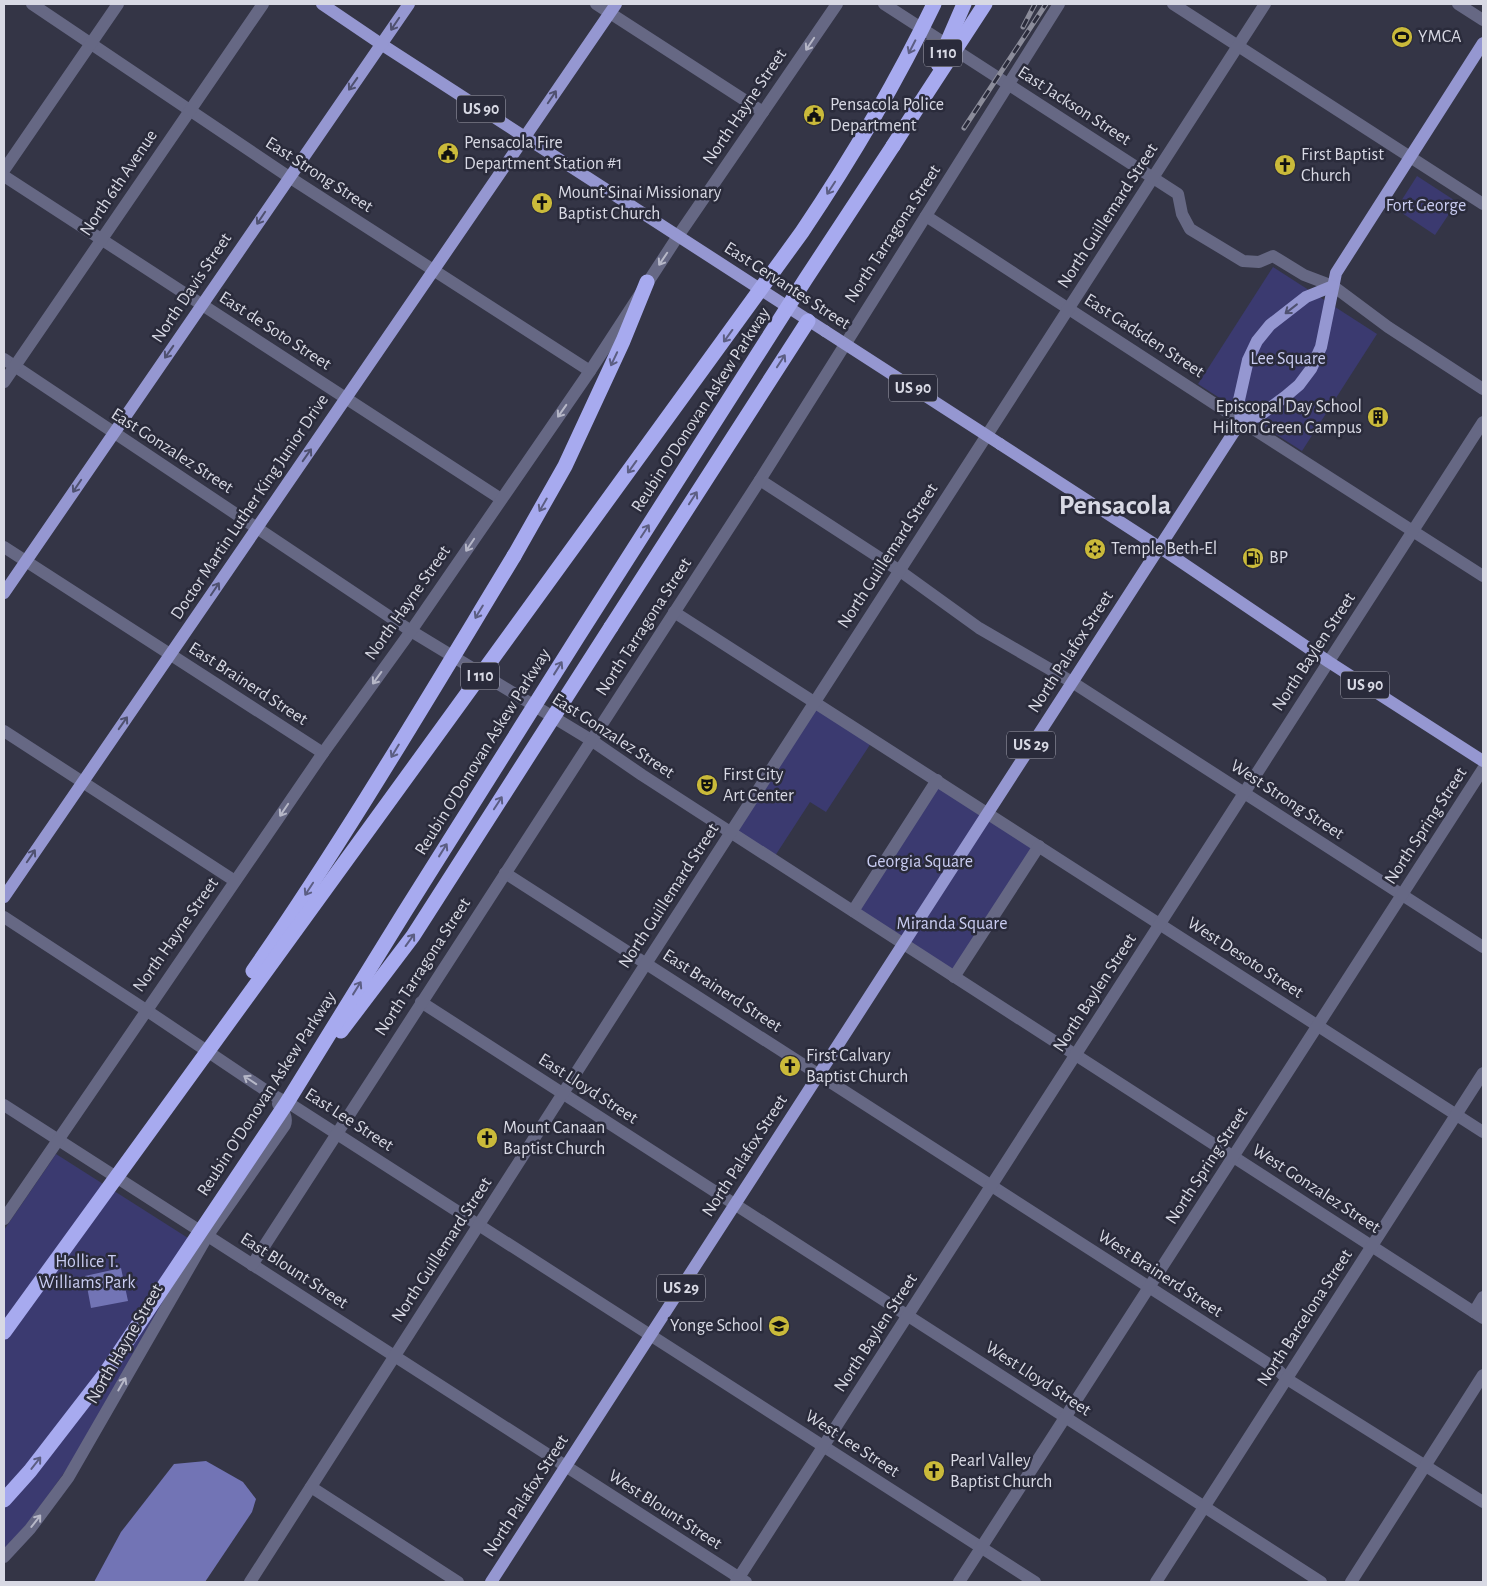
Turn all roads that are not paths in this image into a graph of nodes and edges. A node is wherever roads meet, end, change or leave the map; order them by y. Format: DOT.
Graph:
graph roads {
  1 [pos="32,4"];
  2 [pos="118,4"];
  3 [pos="263,4"];
  4 [pos="322,4"];
  5 [pos="409,4"];
  6 [pos="596,4"];
  7 [pos="837,4"];
  8 [pos="884,4"];
  9 [pos="934,4"];
  10 [pos="964,4"];
  11 [pos="985,4"];
  12 [pos="1059,4"];
  13 [pos="1173,4"];
  14 [pos="1265,4"];
  15 [pos="1458,4"];
  16 [pos="613,8"];
  17 [pos="1483,20"];
  18 [pos="91,43"];
  19 [pos="1483,43"];
  20 [pos="381,44"];
  21 [pos="1238,46"];
  22 [pos="1008,85"];
  23 [pos="922,102"];
  24 [pos="190,110"];
  25 [pos="763,112"];
  26 [pos="525,137"];
  27 [pos="1410,156"];
  28 [pos="4,170"];
  29 [pos="4,176"];
  30 [pos="289,177"];
  31 [pos="1153,178"];
  32 [pos="1483,204"];
  33 [pos="926,216"];
  34 [pos="678,236"];
  35 [pos="101,239"];
  36 [pos="434,271"];
  37 [pos="647,282"];
  38 [pos="1333,286"];
  39 [pos="202,304"];
  40 [pos="1069,309"];
  41 [pos="808,321"];
  42 [pos="9,363"];
  43 [pos="590,370"];
  44 [pos="4,382"];
  45 [pos="1483,389"];
  46 [pos="346,398"];
  47 [pos="1241,421"];
  48 [pos="1483,422"];
  49 [pos="113,433"];
  50 [pos="760,480"];
  51 [pos="501,499"];
  52 [pos="257,527"];
  53 [pos="1414,530"];
  54 [pos="4,546"];
  55 [pos="1159,546"];
  56 [pos="26,561"];
  57 [pos="900,571"];
  58 [pos="1483,576"];
  59 [pos="4,593"];
  60 [pos="674,612"];
  61 [pos="412,631"];
  62 [pos="170,655"];
  63 [pos="1329,662"];
  64 [pos="1072,682"];
  65 [pos="815,702"];
  66 [pos="4,732"];
  67 [pos="591,740"];
  68 [pos="323,753"];
  69 [pos="1483,761"];
  70 [pos="1483,769"];
  71 [pos="937,780"];
  72 [pos="82,782"];
  73 [pos="1244,793"];
  74 [pos="987,813"];
  75 [pos="731,833"];
  76 [pos="1038,846"];
  77 [pos="505,873"];
  78 [pos="235,881"];
  79 [pos="1402,895"];
  80 [pos="4,897"];
  81 [pos="853,911"];
  82 [pos="4,918"];
  83 [pos="1160,924"];
  84 [pos="903,944"];
  85 [pos="1483,947"];
  86 [pos="646,964"];
  87 [pos="954,977"];
  88 [pos="421,1002"];
  89 [pos="146,1010"];
  90 [pos="1318,1025"];
  91 [pos="1076,1055"];
  92 [pos="1483,1073"];
  93 [pos="818,1075"];
  94 [pos="271,1094"];
  95 [pos="563,1094"];
  96 [pos="286,1104"];
  97 [pos="4,1105"];
  98 [pos="1456,1115"];
  99 [pos="160,1116"];
  100 [pos="1483,1132"];
  101 [pos="336,1134"];
  102 [pos="58,1140"];
  103 [pos="1234,1157"];
  104 [pos="991,1186"];
  105 [pos="735,1205"];
  106 [pos="4,1220"];
  107 [pos="479,1225"];
  108 [pos="208,1236"];
  109 [pos="1372,1246"];
  110 [pos="252,1265"];
  111 [pos="1149,1288"];
  112 [pos="1483,1297"];
  113 [pos="1479,1315"];
  114 [pos="908,1316"];
  115 [pos="4,1332"];
  116 [pos="650,1336"];
  117 [pos="394,1356"];
  118 [pos="1483,1376"];
  119 [pos="1287,1379"];
  120 [pos="1065,1418"];
  121 [pos="824,1446"];
  122 [pos="1426,1465"];
  123 [pos="565,1467"];
  124 [pos="311,1487"];
  125 [pos="4,1500"];
  126 [pos="1483,1502"];
  127 [pos="1205,1507"];
  128 [pos="981,1548"];
  129 [pos="4,1557"];
  130 [pos="740,1581"];
  131 [pos="250,1582"];
  132 [pos="458,1582"];
  133 [pos="491,1582"];
  134 [pos="960,1582"];
  135 [pos="1035,1582"];
  136 [pos="1156,1582"];
  137 [pos="1321,1582"];
  138 [pos="1352,1582"];
  1 -- 18 [label="street, East Strong Street"];
  2 -- 18 [label="street"];
  3 -- 24 [label="street, North 6th Avenue"];
  4 -- 20 [label="main road, East Cervantes Street / US 90"];
  5 -- 20 [label="main road, North Davis Street, one-way"];
  6 -- 16 [label="street"];
  7 -- 25 [label="street, North Hayne Street, one-way"];
  8 -- 22 [label="street, East Jackson Street"];
  9 -- 99 [label="highway, Reubin O'Donovan Askew Parkway / I 110, one-way, bridge"];
  10 -- 23 [label="highway, Reubin O'Donovan Askew Parkway / I 110, bridge"];
  11 -- 23 [label="highway, bridge"];
  12 -- 22 [label="street, North Tarragona Street"];
  13 -- 21 [label="street"];
  14 -- 21 [label="street, North Guillemard Street"];
  15 -- 17 [label="street"];
  16 -- 25 [label="street"];
  26 -- 16 [label="main road, Doctor Martin Luther King Junior Drive, one-way"];
  18 -- 24 [label="street, East Strong Street"];
  18 -- 28 [label="street"];
  19 -- 27 [label="main road"];
  20 -- 26 [label="main road, East Cervantes Street / US 90"];
  20 -- 30 [label="main road, North Davis Street, one-way"];
  21 -- 27 [label="street"];
  21 -- 31 [label="street, North Guillemard Street"];
  22 -- 31 [label="street, East Jackson Street"];
  22 -- 33 [label="street, North Tarragona Street"];
  96 -- 23 [label="highway, Reubin O'Donovan Askew Parkway / I 110, one-way, bridge"];
  24 -- 30 [label="street, East Strong Street"];
  24 -- 35 [label="street, North 6th Avenue"];
  25 -- 34 [label="street, North Hayne Street"];
  26 -- 34 [label="main road, East Cervantes Street / US 90"];
  26 -- 36 [label="main road, Doctor Martin Luther King Junior Drive"];
  27 -- 32 [label="street"];
  27 -- 38 [label="main road"];
  29 -- 35 [label="street, East de Soto Street"];
  30 -- 36 [label="street, East Strong Street"];
  30 -- 39 [label="main road, North Davis Street, one-way"];
  31 -- 38 [label="street, East Jackson Street"];
  31 -- 40 [label="street, North Guillemard Street"];
  33 -- 40 [label="street, East Gadsden Street"];
  33 -- 50 [label="street, North Tarragona Street"];
  34 -- 37 [label="street, North Hayne Street, one-way"];
  34 -- 41 [label="main road, East Cervantes Street / US 90"];
  35 -- 39 [label="street, East de Soto Street"];
  35 -- 42 [label="street, North 6th Avenue"];
  36 -- 43 [label="street, East Strong Street"];
  36 -- 46 [label="main road, Doctor Martin Luther King Junior Drive"];
  37 -- 43 [label="street, North Hayne Street"];
  37 -- 99 [label="highway, one-way, bridge"];
  38 -- 45 [label="street, East Jackson Street"];
  38 -- 47 [label="main road"];
  38 -- 47 [label="main road, one-way"];
  39 -- 46 [label="street, East de Soto Street"];
  39 -- 49 [label="main road, North Davis Street, one-way"];
  40 -- 47 [label="street, East Gadsden Street"];
  40 -- 57 [label="street, North Guillemard Street"];
  41 -- 55 [label="main road, East Cervantes Street / US 90, bridge"];
  96 -- 41 [label="highway, one-way, bridge"];
  42 -- 44 [label="street, North 6th Avenue"];
  42 -- 49 [label="street, East Gonzalez Street"];
  43 -- 51 [label="street, North Hayne Street, one-way"];
  46 -- 51 [label="street, East de Soto Street"];
  52 -- 46 [label="main road, Doctor Martin Luther King Junior Drive, one-way"];
  47 -- 53 [label="street, East Gadsden Street"];
  47 -- 55 [label="main road, North Palafox Street"];
  48 -- 53 [label="street, North Baylen Street"];
  49 -- 52 [label="street, East Gonzalez Street"];
  49 -- 56 [label="main road, North Davis Street, one-way"];
  50 -- 57 [label="street"];
  50 -- 60 [label="street, North Tarragona Street"];
  51 -- 61 [label="street, North Hayne Street, one-way"];
  52 -- 61 [label="street, East Gonzalez Street"];
  62 -- 52 [label="main road, Doctor Martin Luther King Junior Drive, one-way"];
  53 -- 58 [label="street, East Gadsden Street"];
  53 -- 63 [label="street, North Baylen Street"];
  54 -- 56 [label="street, East Brainerd Street"];
  55 -- 63 [label="main road, US 90"];
  55 -- 64 [label="main road, North Palafox Street / US 29"];
  56 -- 59 [label="main road, North Davis Street"];
  56 -- 62 [label="street, East Brainerd Street"];
  57 -- 64 [label="street"];
  57 -- 65 [label="street, North Guillemard Street"];
  60 -- 65 [label="street"];
  60 -- 67 [label="street, North Tarragona Street"];
  61 -- 67 [label="street, East Gonzalez Street"];
  61 -- 68 [label="street, North Hayne Street, one-way"];
  62 -- 68 [label="street, East Brainerd Street"];
  72 -- 62 [label="main road, Doctor Martin Luther King Junior Drive, one-way"];
  63 -- 69 [label="main road, US 90"];
  63 -- 73 [label="street, North Baylen Street"];
  64 -- 73 [label="street, West Strong Street"];
  64 -- 74 [label="main road, North Palafox Street / US 29"];
  65 -- 71 [label="street"];
  65 -- 75 [label="street, North Guillemard Street"];
  66 -- 72 [label="street"];
  67 -- 75 [label="street, East Gonzalez Street"];
  67 -- 77 [label="street, North Tarragona Street"];
  68 -- 78 [label="street, North Hayne Street, one-way"];
  70 -- 79 [label="street, North Spring Street"];
  71 -- 74 [label="street"];
  71 -- 81 [label="street"];
  72 -- 78 [label="street"];
  80 -- 72 [label="main road, Doctor Martin Luther King Junior Drive, one-way"];
  73 -- 79 [label="street, West Strong Street"];
  73 -- 83 [label="street, North Baylen Street"];
  74 -- 76 [label="street, West Desoto Street"];
  74 -- 84 [label="main road, North Palafox Street / US 29"];
  75 -- 81 [label="street, East Gonzalez Street"];
  75 -- 86 [label="street, North Guillemard Street"];
  76 -- 83 [label="street, West Desoto Street"];
  76 -- 87 [label="street"];
  77 -- 86 [label="street, East Brainerd Street"];
  77 -- 88 [label="street, North Tarragona Street"];
  78 -- 89 [label="street, North Hayne Street"];
  79 -- 85 [label="street, West Strong Street"];
  79 -- 90 [label="street, North Spring Street"];
  81 -- 84 [label="street, East Gonzalez Street"];
  82 -- 89 [label="street, East Lee Street"];
  83 -- 90 [label="street, West Desoto Street"];
  83 -- 91 [label="street, North Baylen Street"];
  84 -- 87 [label="street, West Gonzalez Street"];
  84 -- 93 [label="main road, North Palafox Street / US 29"];
  86 -- 93 [label="street, East Brainerd Street"];
  86 -- 95 [label="street, North Guillemard Street"];
  87 -- 91 [label="street, West Gonzalez Street"];
  88 -- 95 [label="street, East Lloyd Street"];
  88 -- 101 [label="street, North Tarragona Street"];
  94 -- 89 [label="street, East Lee Street, one-way"];
  89 -- 102 [label="street, North Hayne Street"];
  90 -- 98 [label="street, West Desoto Street"];
  90 -- 103 [label="street, North Spring Street"];
  91 -- 103 [label="street, West Gonzalez Street"];
  91 -- 104 [label="street, North Baylen Street"];
  92 -- 98 [label="street, North Barcelona Street"];
  93 -- 104 [label="street, West Brainerd Street"];
  93 -- 105 [label="main road, North Palafox Street / US 29"];
  94 -- 101 [label="street, East Lee Street"];
  94 -- 108 [label="street, North Hayne Street"];
  95 -- 105 [label="street, East Lloyd Street"];
  95 -- 107 [label="street, North Guillemard Street"];
  125 -- 96 [label="highway, Reubin O'Donovan Askew Parkway / I 110, one-way, bridge"];
  97 -- 102 [label="street, East Blount Street"];
  98 -- 100 [label="street, West Desoto Street"];
  98 -- 109 [label="street, North Barcelona Street"];
  99 -- 115 [label="highway, Reubin O'Donovan Askew Parkway / I 110, bridge"];
  101 -- 107 [label="street, East Lee Street"];
  101 -- 110 [label="street, North Tarragona Street"];
  102 -- 106 [label="street, North Hayne Street"];
  102 -- 108 [label="street, East Blount Street"];
  103 -- 109 [label="street, West Gonzalez Street"];
  103 -- 111 [label="street, North Spring Street"];
  104 -- 111 [label="street, West Brainerd Street"];
  104 -- 114 [label="street, North Baylen Street"];
  105 -- 114 [label="street, West Lloyd Street"];
  105 -- 116 [label="main road, North Palafox Street / US 29"];
  107 -- 116 [label="street, East Lee Street"];
  107 -- 117 [label="street, North Guillemard Street"];
  108 -- 110 [label="street, East Blount Street"];
  129 -- 108 [label="street, North Hayne Street, one-way"];
  109 -- 113 [label="street, West Gonzalez Street"];
  109 -- 119 [label="street, North Barcelona Street"];
  110 -- 117 [label="street, East Blount Street"];
  111 -- 119 [label="street, West Brainerd Street"];
  111 -- 120 [label="street, North Spring Street"];
  112 -- 113 [label="street"];
  114 -- 120 [label="street, West Lloyd Street"];
  114 -- 121 [label="street, North Baylen Street"];
  116 -- 121 [label="street, West Lee Street"];
  116 -- 123 [label="main road, North Palafox Street / US 29"];
  117 -- 123 [label="street, East Blount Street"];
  117 -- 124 [label="street, North Guillemard Street"];
  118 -- 122 [label="street"];
  119 -- 122 [label="street, West Brainerd Street"];
  119 -- 127 [label="street, North Barcelona Street"];
  120 -- 127 [label="street, West Lloyd Street"];
  120 -- 128 [label="street, North Spring Street"];
  121 -- 128 [label="street, West Lee Street"];
  121 -- 130 [label="street, North Baylen Street"];
  122 -- 126 [label="street, West Brainerd Street"];
  122 -- 138 [label="street"];
  123 -- 130 [label="street, West Blount Street"];
  123 -- 133 [label="main road, North Palafox Street / US 29"];
  124 -- 131 [label="street, North Guillemard Street"];
  124 -- 132 [label="street"];
  127 -- 136 [label="street, North Barcelona Street"];
  127 -- 137 [label="street, West Lloyd Street"];
  128 -- 134 [label="street, North Spring Street"];
  128 -- 135 [label="street, West Lee Street"];
}
